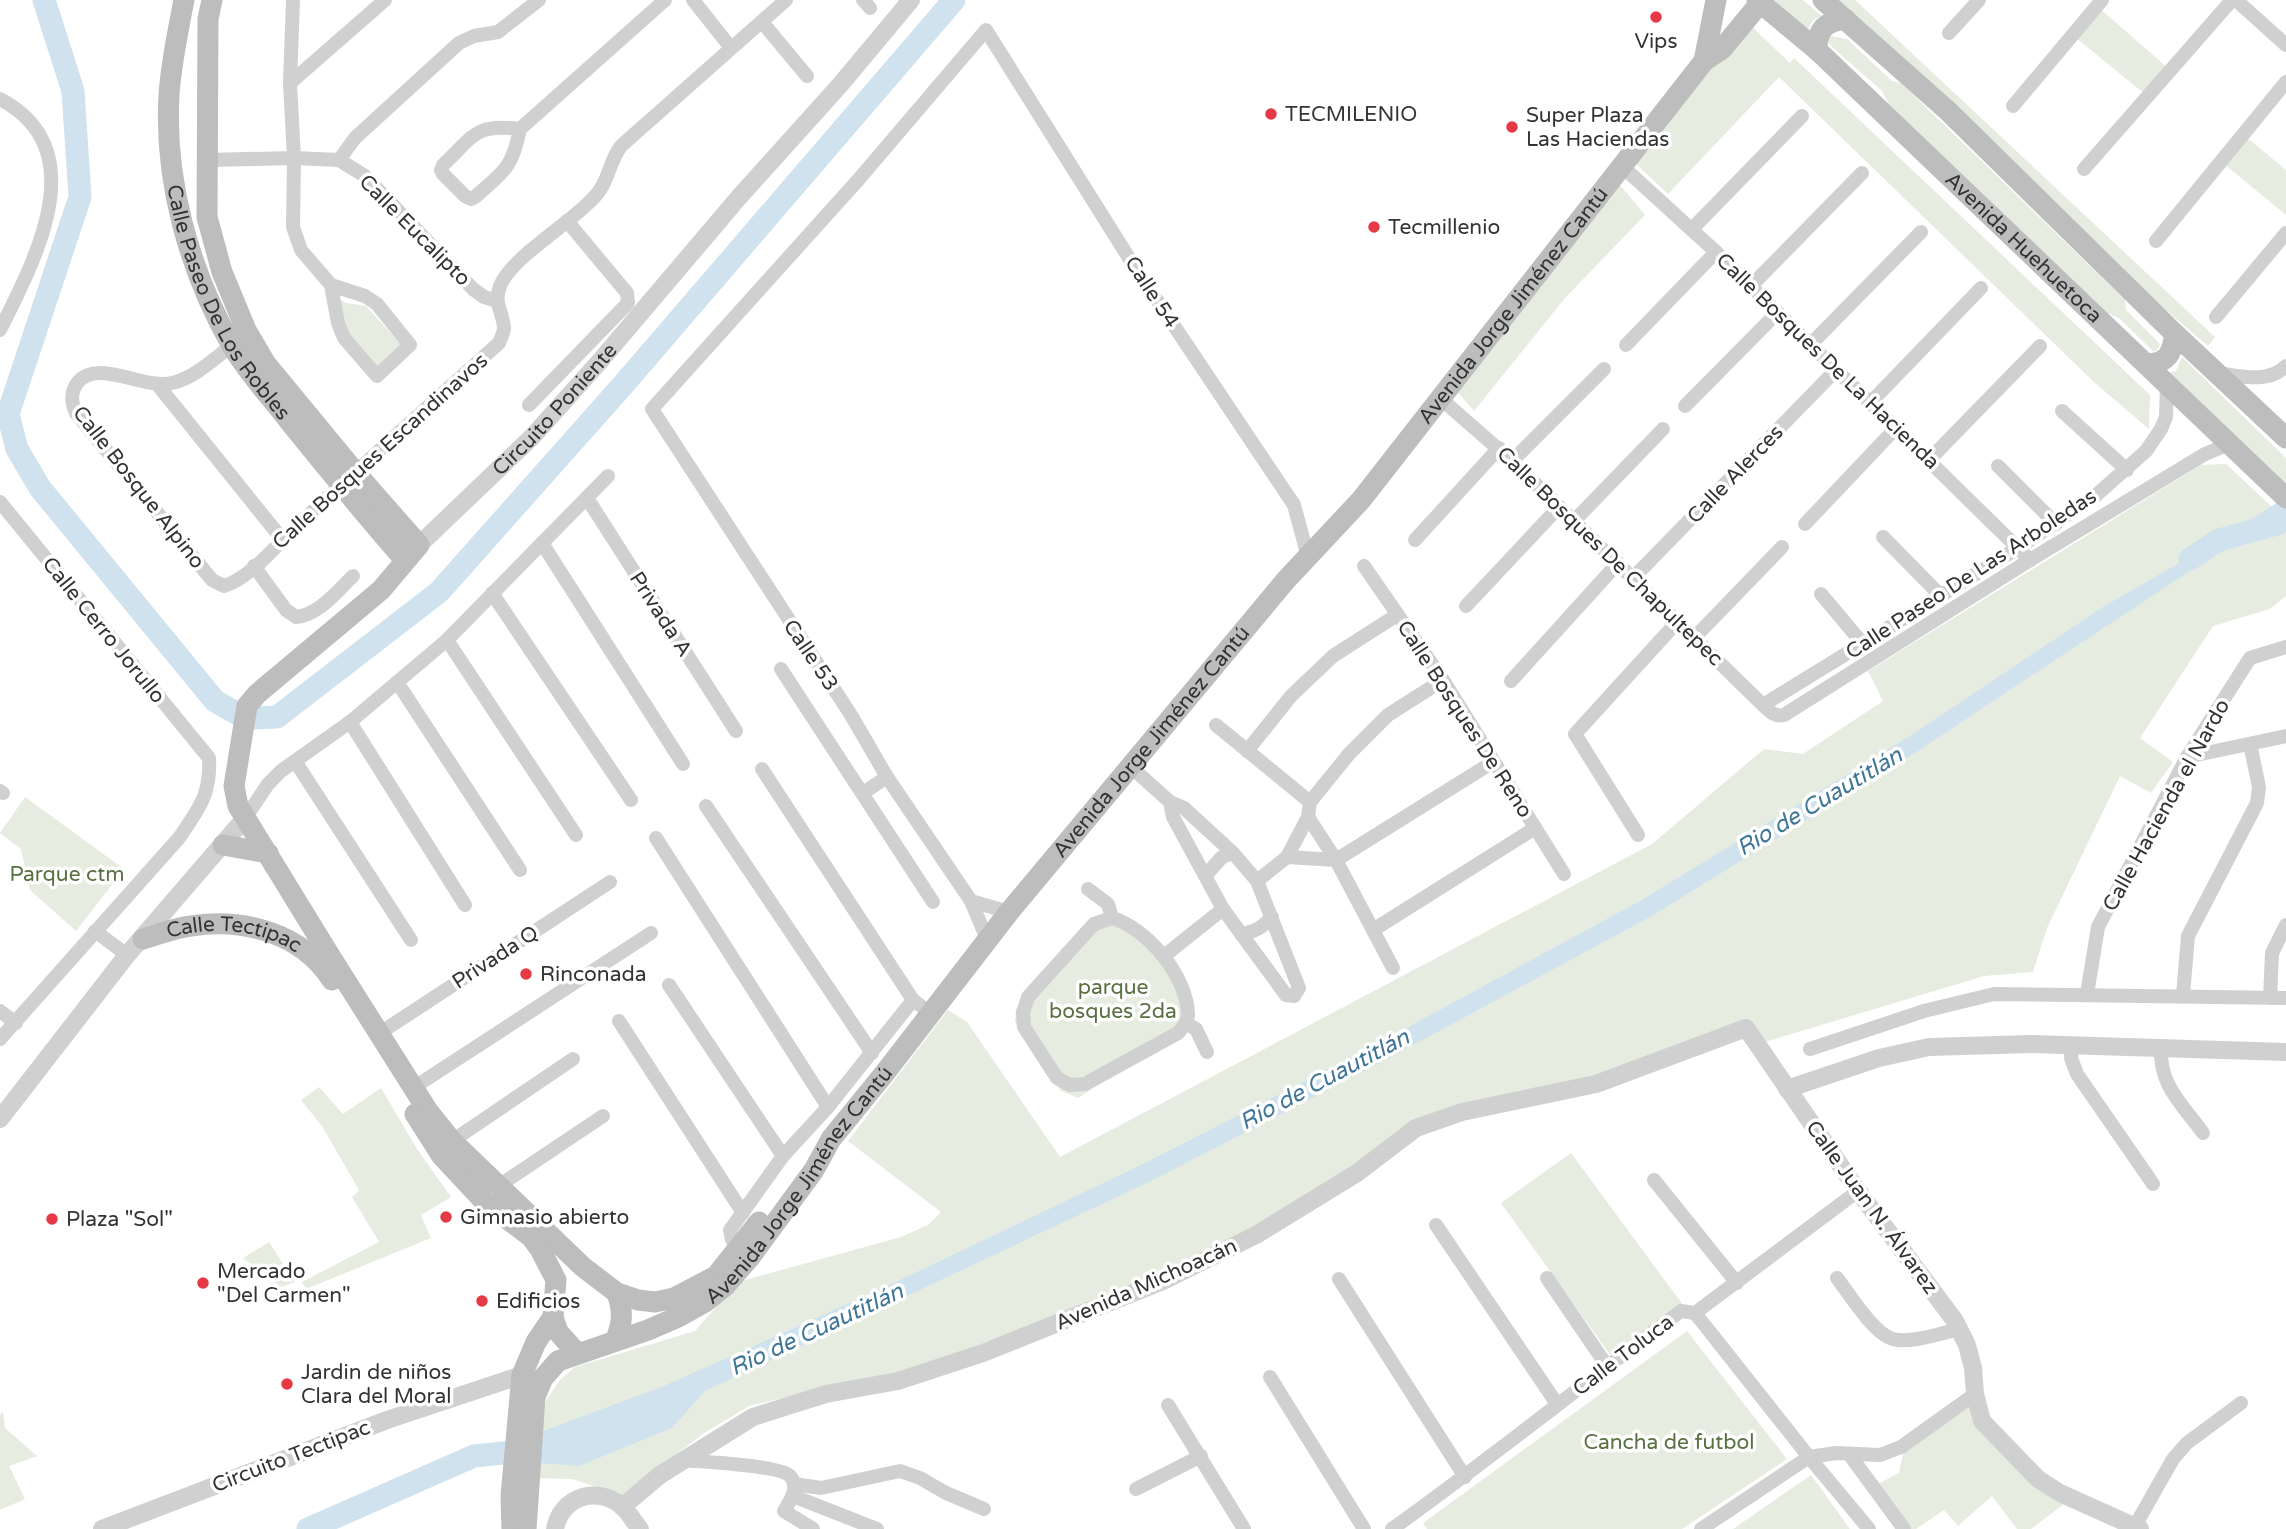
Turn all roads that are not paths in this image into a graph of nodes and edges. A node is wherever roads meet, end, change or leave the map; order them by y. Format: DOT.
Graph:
graph roads {
  1 [pos="293,0"];
  2 [pos="385,0"];
  3 [pos="539,0"];
  4 [pos="665,0"];
  5 [pos="693,0"];
  6 [pos="786,0"];
  7 [pos="911,0"];
  8 [pos="1716,0"];
  9 [pos="1823,0"];
  10 [pos="1979,0"];
  11 [pos="2102,0"];
  12 [pos="2234,0"];
  13 [pos="1759,1"];
  14 [pos="183,7"];
  15 [pos="210,9"];
  16 [pos="1844,19"];
  17 [pos="762,22"];
  18 [pos="986,30"];
  19 [pos="1950,33"];
  20 [pos="2286,45"];
  21 [pos="731,48"];
  22 [pos="1817,50"];
  23 [pos="1704,61"];
  24 [pos="807,76"];
  25 [pos="290,82"];
  26 [pos="2286,82"];
  27 [pos="0,99"];
  28 [pos="2013,106"];
  29 [pos="1802,116"];
  30 [pos="520,129"];
  31 [pos="294,158"];
  32 [pos="207,160"];
  33 [pos="339,160"];
  34 [pos="1623,167"];
  35 [pos="2084,169"];
  36 [pos="1861,173"];
  37 [pos="207,217"];
  38 [pos="567,221"];
  39 [pos="182,224"];
  40 [pos="1692,229"];
  41 [pos="1921,232"];
  42 [pos="2286,233"];
  43 [pos="2156,241"];
  44 [pos="1716,252"];
  45 [pos="331,285"];
  46 [pos="1750,287"];
  47 [pos="1981,288"];
  48 [pos="496,301"];
  49 [pos="1777,313"];
  50 [pos="2216,317"];
  51 [pos="0,330"];
  52 [pos="2175,334"];
  53 [pos="232,345"];
  54 [pos="1626,345"];
  55 [pos="1810,345"];
  56 [pos="2040,346"];
  57 [pos="2148,364"];
  58 [pos="2286,366"];
  59 [pos="1604,369"];
  60 [pos="1836,370"];
  61 [pos="2218,373"];
  62 [pos="157,384"];
  63 [pos="2167,384"];
  64 [pos="1440,398"];
  65 [pos="1870,403"];
  66 [pos="529,405"];
  67 [pos="1685,406"];
  68 [pos="2062,411"];
  69 [pos="1896,428"];
  70 [pos="1664,429"];
  71 [pos="2286,438"];
  72 [pos="2229,444"];
  73 [pos="1499,449"];
  74 [pos="1929,460"];
  75 [pos="1512,461"];
  76 [pos="1998,466"];
  77 [pos="2127,470"];
  78 [pos="608,476"];
  79 [pos="348,478"];
  80 [pos="2282,494"];
  81 [pos="587,498"];
  82 [pos="0,502"];
  83 [pos="1559,507"];
  84 [pos="1574,520"];
  85 [pos="1805,524"];
  86 [pos="2056,524"];
  87 [pos="1883,537"];
  88 [pos="282,539"];
  89 [pos="1415,540"];
  90 [pos="542,543"];
  91 [pos="1782,547"];
  92 [pos="2018,548"];
  93 [pos="412,553"];
  94 [pos="1308,557"];
  95 [pos="2030,560"];
  96 [pos="1618,563"];
  97 [pos="254,566"];
  98 [pos="1364,566"];
  99 [pos="353,576"];
  100 [pos="1633,578"];
  101 [pos="224,586"];
  102 [pos="492,593"];
  103 [pos="1821,594"];
  104 [pos="1941,596"];
  105 [pos="1466,606"];
  106 [pos="1398,615"];
  107 [pos="1678,621"];
  108 [pos="1695,637"];
  109 [pos="447,640"];
  110 [pos="1863,644"];
  111 [pos="2286,647"];
  112 [pos="780,669"];
  113 [pos="1443,680"];
  114 [pos="1511,681"];
  115 [pos="397,682"];
  116 [pos="1763,705"];
  117 [pos="1779,716"];
  118 [pos="350,722"];
  119 [pos="1216,725"];
  120 [pos="736,730"];
  121 [pos="2286,736"];
  122 [pos="2250,744"];
  123 [pos="1247,751"];
  124 [pos="2188,757"];
  125 [pos="295,761"];
  126 [pos="1493,762"];
  127 [pos="684,764"];
  128 [pos="1130,766"];
  129 [pos="762,769"];
  130 [pos="887,777"];
  131 [pos="863,793"];
  132 [pos="631,800"];
  133 [pos="1170,802"];
  134 [pos="706,806"];
  135 [pos="1309,809"];
  136 [pos="246,817"];
  137 [pos="1535,828"];
  138 [pos="576,835"];
  139 [pos="1638,835"];
  140 [pos="656,838"];
  141 [pos="223,845"];
  142 [pos="268,853"];
  143 [pos="1233,853"];
  144 [pos="1287,857"];
  145 [pos="1336,860"];
  146 [pos="520,870"];
  147 [pos="1564,874"];
  148 [pos="1206,875"];
  149 [pos="1257,881"];
  150 [pos="610,882"];
  151 [pos="1088,889"];
  152 [pos="971,901"];
  153 [pos="933,902"];
  154 [pos="465,905"];
  155 [pos="1223,909"];
  156 [pos="1009,912"];
  157 [pos="1272,917"];
  158 [pos="1112,918"];
  159 [pos="2286,925"];
  160 [pos="96,930"];
  161 [pos="1373,930"];
  162 [pos="651,933"];
  163 [pos="1241,934"];
  164 [pos="143,939"];
  165 [pos="987,939"];
  166 [pos="411,940"];
  167 [pos="127,955"];
  168 [pos="1164,956"];
  169 [pos="1393,968"];
  170 [pos="669,985"];
  171 [pos="2087,994"];
  172 [pos="2183,995"];
  173 [pos="2270,998"];
  174 [pos="2286,998"];
  175 [pos="921,1006"];
  176 [pos="0,1011"];
  177 [pos="619,1021"];
  178 [pos="16,1023"];
  179 [pos="1186,1023"];
  180 [pos="1746,1028"];
  181 [pos="380,1033"];
  182 [pos="0,1039"];
  183 [pos="2072,1045"];
  184 [pos="2161,1048"];
  185 [pos="1810,1049"];
  186 [pos="1207,1052"];
  187 [pos="2286,1052"];
  188 [pos="872,1053"];
  189 [pos="573,1059"];
  190 [pos="414,1088"];
  191 [pos="1787,1089"];
  192 [pos="828,1107"];
  193 [pos="603,1116"];
  194 [pos="0,1119"];
  195 [pos="2203,1133"];
  196 [pos="452,1141"];
  197 [pos="829,1141"];
  198 [pos="783,1156"];
  199 [pos="1654,1180"];
  200 [pos="2153,1184"];
  201 [pos="500,1185"];
  202 [pos="1858,1191"];
  203 [pos="743,1213"];
  204 [pos="1436,1225"];
  205 [pos="740,1247"];
  206 [pos="583,1267"];
  207 [pos="1547,1278"];
  208 [pos="1339,1279"];
  209 [pos="1837,1279"];
  210 [pos="556,1280"];
  211 [pos="1737,1283"];
  212 [pos="617,1293"];
  213 [pos="1695,1313"];
  214 [pos="553,1317"];
  215 [pos="1959,1329"];
  216 [pos="616,1339"];
  217 [pos="567,1357"];
  218 [pos="1607,1366"];
  219 [pos="522,1375"];
  220 [pos="1270,1377"];
  221 [pos="1975,1394"];
  222 [pos="1557,1404"];
  223 [pos="2241,1404"];
  224 [pos="1168,1405"];
  225 [pos="525,1430"];
  226 [pos="1849,1454"];
  227 [pos="1201,1456"];
  228 [pos="1809,1457"];
  229 [pos="683,1460"];
  230 [pos="1465,1477"];
  231 [pos="1136,1489"];
  232 [pos="794,1490"];
  233 [pos="519,1496"];
  234 [pos="622,1507"];
  235 [pos="984,1508"];
  236 [pos="2138,1527"];
  237 [pos="102,1529"];
  238 [pos="512,1529"];
  239 [pos="526,1529"];
  240 [pos="555,1529"];
  241 [pos="640,1529"];
  242 [pos="813,1529"];
  243 [pos="877,1529"];
  244 [pos="1244,1529"];
  245 [pos="1364,1529"];
  246 [pos="1392,1529"];
  247 [pos="1701,1529"];
  248 [pos="1869,1529"];
  249 [pos="1904,1529"];
  1 -- 25 [label="street"];
  2 -- 25 [label="street"];
  3 -- 33 [label="street"];
  4 -- 30 [label="street"];
  5 -- 21 [label="street"];
  6 -- 17 [label="street"];
  7 -- 93 [label="street, Circuito Poniente"];
  8 -- 23 [label="main road, Avenida Jorge Jiménez Cantú"];
  9 -- 16 [label="main road, Avenida Huehuetoca"];
  10 -- 19 [label="street"];
  11 -- 28 [label="street"];
  12 -- 20 [label="street"];
  12 -- 35 [label="street"];
  13 -- 22 [label="main road, Avenida Huehuetoca"];
  13 -- 23 [label="main road, Avenida Jorge Jiménez Cantú"];
  14 -- 15 [label="main road"];
  14 -- 39 [label="main road, Calle Paseo De Los Robles"];
  15 -- 32 [label="main road, Calle Paseo De Los Robles"];
  16 -- 22 [label="main road"];
  16 -- 52 [label="main road, Avenida Huehuetoca"];
  17 -- 21 [label="street"];
  17 -- 24 [label="street"];
  18 -- 94 [label="street, Calle 54"];
  18 -- 130 [label="street, Calle 53"];
  21 -- 38 [label="street"];
  22 -- 57 [label="main road, Avenida Huehuetoca"];
  23 -- 34 [label="main road, Avenida Jorge Jiménez Cantú"];
  25 -- 31 [label="street"];
  26 -- 43 [label="street"];
  27 -- 51 [label="street"];
  29 -- 40 [label="street"];
  30 -- 30 [label="street"];
  31 -- 32 [label="street, Calle Eucalipto"];
  31 -- 33 [label="street, Calle Eucalipto"];
  31 -- 45 [label="street"];
  32 -- 37 [label="main road, Calle Paseo De Los Robles"];
  33 -- 48 [label="street, Calle Eucalipto"];
  34 -- 40 [label="street, Calle Bosques De La Hacienda"];
  34 -- 64 [label="main road, Avenida Jorge Jiménez Cantú"];
  36 -- 46 [label="street"];
  37 -- 39 [label="main road"];
  37 -- 79 [label="main road, Calle Paseo De Los Robles"];
  38 -- 48 [label="street"];
  38 -- 66 [label="street"];
  39 -- 53 [label="main road, Calle Paseo De Los Robles"];
  40 -- 44 [label="street, Calle Bosques De La Hacienda"];
  41 -- 55 [label="street"];
  42 -- 50 [label="street"];
  44 -- 46 [label="street, Calle Bosques De La Hacienda"];
  44 -- 54 [label="street"];
  45 -- 45 [label="street"];
  46 -- 49 [label="street, Calle Bosques De La Hacienda"];
  47 -- 65 [label="street"];
  48 -- 79 [label="street, Calle Bosques Escandinavos"];
  49 -- 55 [label="street, Calle Bosques De La Hacienda"];
  49 -- 67 [label="street"];
  52 -- 57 [label="main road"];
  52 -- 61 [label="main road, Avenida Huehuetoca"];
  53 -- 62 [label="street, Calle Bosque Alpino"];
  53 -- 79 [label="main road, Calle Paseo De Los Robles"];
  55 -- 60 [label="street, Calle Bosques De La Hacienda"];
  56 -- 74 [label="street"];
  57 -- 63 [label="main road, Avenida Huehuetoca"];
  58 -- 61 [label="street"];
  59 -- 75 [label="street"];
  60 -- 65 [label="street, Calle Bosques De La Hacienda"];
  60 -- 100 [label="street, Calle Alerces"];
  61 -- 71 [label="main road, Avenida Huehuetoca"];
  62 -- 88 [label="street"];
  62 -- 101 [label="street, Calle Bosque Alpino"];
  63 -- 72 [label="main road, Avenida Huehuetoca"];
  63 -- 77 [label="street, Calle Paseo De Las Arboledas"];
  64 -- 73 [label="street, Calle Bosques De Chapultepec"];
  64 -- 94 [label="main road, Avenida Jorge Jiménez Cantú"];
  65 -- 69 [label="street, Calle Bosques De La Hacienda"];
  68 -- 77 [label="street"];
  69 -- 74 [label="street, Calle Bosques De La Hacienda"];
  69 -- 85 [label="street"];
  70 -- 84 [label="street"];
  72 -- 80 [label="main road, Avenida Huehuetoca"];
  72 -- 95 [label="street, Calle Paseo De Las Arboledas"];
  73 -- 75 [label="street, Calle Bosques De Chapultepec"];
  73 -- 89 [label="street"];
  74 -- 92 [label="street, Calle Bosques De La Hacienda"];
  75 -- 83 [label="street, Calle Bosques De Chapultepec"];
  76 -- 86 [label="street"];
  77 -- 86 [label="street, Calle Paseo De Las Arboledas"];
  78 -- 81 [label="street"];
  79 -- 88 [label="street, Calle Bosques Escandinavos"];
  79 -- 93 [label="main road, Calle Paseo De Los Robles"];
  81 -- 90 [label="street"];
  81 -- 120 [label="street, Privada A"];
  82 -- 160 [label="street, Calle Cerro Jorullo"];
  83 -- 84 [label="street, Calle Bosques De Chapultepec"];
  83 -- 105 [label="street"];
  84 -- 96 [label="street, Calle Bosques De Chapultepec"];
  86 -- 92 [label="street, Calle Paseo De Las Arboledas"];
  87 -- 104 [label="street"];
  88 -- 97 [label="street, Calle Bosques Escandinavos"];
  90 -- 102 [label="street"];
  90 -- 127 [label="street"];
  91 -- 108 [label="street"];
  92 -- 95 [label="street, Calle Bosques De La Hacienda"];
  92 -- 104 [label="street, Calle Paseo De Las Arboledas"];
  93 -- 136 [label="main road, Circuito Poniente"];
  94 -- 128 [label="main road, Avenida Jorge Jiménez Cantú"];
  95 -- 117 [label="street, Calle Paseo De Las Arboledas"];
  96 -- 100 [label="street, Calle Bosques De Chapultepec"];
  96 -- 114 [label="street"];
  97 -- 99 [label="street"];
  97 -- 101 [label="street, Calle Bosques Escandinavos"];
  98 -- 106 [label="street, Calle Bosques De Reno"];
  100 -- 107 [label="street, Calle Bosques De Chapultepec"];
  102 -- 109 [label="street"];
  102 -- 132 [label="street"];
  103 -- 110 [label="street"];
  104 -- 110 [label="street, Calle Paseo De Las Arboledas"];
  106 -- 113 [label="street, Calle Bosques De Reno"];
  106 -- 123 [label="street"];
  107 -- 108 [label="street, Calle Bosques De Chapultepec"];
  107 -- 139 [label="street"];
  108 -- 116 [label="street, Calle Bosques De Chapultepec"];
  109 -- 115 [label="street"];
  109 -- 138 [label="street"];
  110 -- 116 [label="street, Calle Paseo De Las Arboledas"];
  111 -- 124 [label="street, Calle Hacienda el Nardo"];
  112 -- 131 [label="street"];
  113 -- 126 [label="street, Calle Bosques De Reno"];
  113 -- 135 [label="street"];
  115 -- 118 [label="street"];
  115 -- 146 [label="street"];
  116 -- 117 [label="street, Calle Bosques De Chapultepec"];
  118 -- 125 [label="street"];
  118 -- 154 [label="street"];
  119 -- 123 [label="street"];
  121 -- 122 [label="street"];
  122 -- 124 [label="street"];
  122 -- 172 [label="street"];
  123 -- 135 [label="street"];
  124 -- 171 [label="street, Calle Hacienda el Nardo"];
  125 -- 136 [label="street"];
  125 -- 166 [label="street"];
  126 -- 137 [label="street, Calle Bosques De Reno"];
  126 -- 145 [label="street"];
  128 -- 133 [label="street"];
  128 -- 156 [label="main road, Avenida Jorge Jiménez Cantú"];
  129 -- 175 [label="street"];
  130 -- 131 [label="street"];
  130 -- 152 [label="street, Calle 53"];
  131 -- 153 [label="street"];
  133 -- 143 [label="street"];
  133 -- 148 [label="street"];
  134 -- 188 [label="street"];
  135 -- 144 [label="street"];
  135 -- 145 [label="street"];
  136 -- 141 [label="street"];
  136 -- 142 [label="main road, Circuito Poniente"];
  137 -- 147 [label="street, Calle Bosques De Reno"];
  137 -- 161 [label="street"];
  140 -- 192 [label="street"];
  141 -- 142 [label="main road"];
  141 -- 164 [label="street"];
  142 -- 181 [label="main road, Circuito Poniente"];
  143 -- 148 [label="street"];
  143 -- 149 [label="street"];
  144 -- 145 [label="street"];
  144 -- 149 [label="street"];
  145 -- 161 [label="street"];
  148 -- 155 [label="street"];
  149 -- 157 [label="street"];
  150 -- 181 [label="street, Privada Q"];
  151 -- 158 [label="street"];
  152 -- 156 [label="street"];
  152 -- 165 [label="street, Calle 53"];
  155 -- 163 [label="street"];
  155 -- 168 [label="street"];
  156 -- 165 [label="main road, Avenida Jorge Jiménez Cantú"];
  157 -- 163 [label="street"];
  157 -- 163 [label="street"];
  158 -- 168 [label="street"];
  158 -- 179 [label="street"];
  159 -- 173 [label="street"];
  160 -- 167 [label="street"];
  160 -- 178 [label="street"];
  161 -- 169 [label="street"];
  162 -- 190 [label="street"];
  164 -- 167 [label="street"];
  164 -- 210 [label="main road, Calle Tectipac"];
  165 -- 175 [label="main road, Avenida Jorge Jiménez Cantú"];
  167 -- 194 [label="street"];
  168 -- 179 [label="street"];
  170 -- 198 [label="street"];
  171 -- 172 [label="street"];
  171 -- 185 [label="street"];
  172 -- 173 [label="street"];
  173 -- 174 [label="street"];
  175 -- 188 [label="street"];
  175 -- 197 [label="main road, Avenida Jorge Jiménez Cantú"];
  176 -- 178 [label="street"];
  177 -- 203 [label="street"];
  178 -- 182 [label="street"];
  179 -- 186 [label="street"];
  180 -- 191 [label="street, Calle Juan N. Álvarez"];
  180 -- 229 [label="street, Avenida Michoacán"];
  181 -- 190 [label="main road, Circuito Poniente"];
  183 -- 184 [label="street"];
  183 -- 191 [label="street"];
  183 -- 200 [label="street"];
  184 -- 187 [label="street"];
  184 -- 195 [label="street"];
  188 -- 192 [label="street"];
  189 -- 196 [label="street"];
  190 -- 196 [label="main road, Circuito Poniente"];
  191 -- 202 [label="street, Calle Juan N. Álvarez"];
  192 -- 198 [label="street"];
  193 -- 201 [label="street"];
  196 -- 201 [label="main road, Circuito Poniente"];
  197 -- 205 [label="main road"];
  197 -- 216 [label="main road, Avenida Jorge Jiménez Cantú"];
  198 -- 203 [label="street"];
  199 -- 211 [label="street"];
  201 -- 206 [label="main road, Circuito Poniente"];
  202 -- 211 [label="street, Calle Toluca"];
  202 -- 215 [label="street, Calle Juan N. Álvarez"];
  203 -- 205 [label="street"];
  204 -- 222 [label="street"];
  205 -- 212 [label="main road"];
  206 -- 210 [label="main road"];
  206 -- 212 [label="main road"];
  207 -- 218 [label="street"];
  208 -- 230 [label="street"];
  209 -- 215 [label="street"];
  210 -- 214 [label="main road"];
  211 -- 213 [label="street, Calle Toluca"];
  212 -- 216 [label="main road"];
  213 -- 218 [label="street, Calle Toluca"];
  213 -- 228 [label="street"];
  214 -- 217 [label="main road"];
  214 -- 219 [label="main road"];
  215 -- 221 [label="street, Calle Juan N. Álvarez"];
  216 -- 217 [label="main road, Avenida Jorge Jiménez Cantú"];
  217 -- 225 [label="main road"];
  218 -- 222 [label="street, Calle Toluca"];
  219 -- 225 [label="main road"];
  219 -- 237 [label="street, Circuito Tectipac"];
  220 -- 245 [label="street"];
  221 -- 226 [label="street"];
  221 -- 236 [label="street, Calle Juan N. Álvarez"];
  222 -- 230 [label="street, Calle Toluca"];
  223 -- 236 [label="street"];
  224 -- 227 [label="street"];
  225 -- 233 [label="main road"];
  226 -- 228 [label="street"];
  226 -- 249 [label="street"];
  227 -- 231 [label="street"];
  227 -- 244 [label="street"];
  228 -- 247 [label="street"];
  228 -- 248 [label="street"];
  229 -- 232 [label="street"];
  229 -- 234 [label="street, Avenida Michoacán"];
  230 -- 246 [label="street, Calle Toluca"];
  232 -- 235 [label="street"];
  232 -- 242 [label="street"];
  232 -- 243 [label="street"];
  233 -- 238 [label="main road"];
  233 -- 239 [label="main road"];
  234 -- 240 [label="street"];
  234 -- 241 [label="street"];
}
